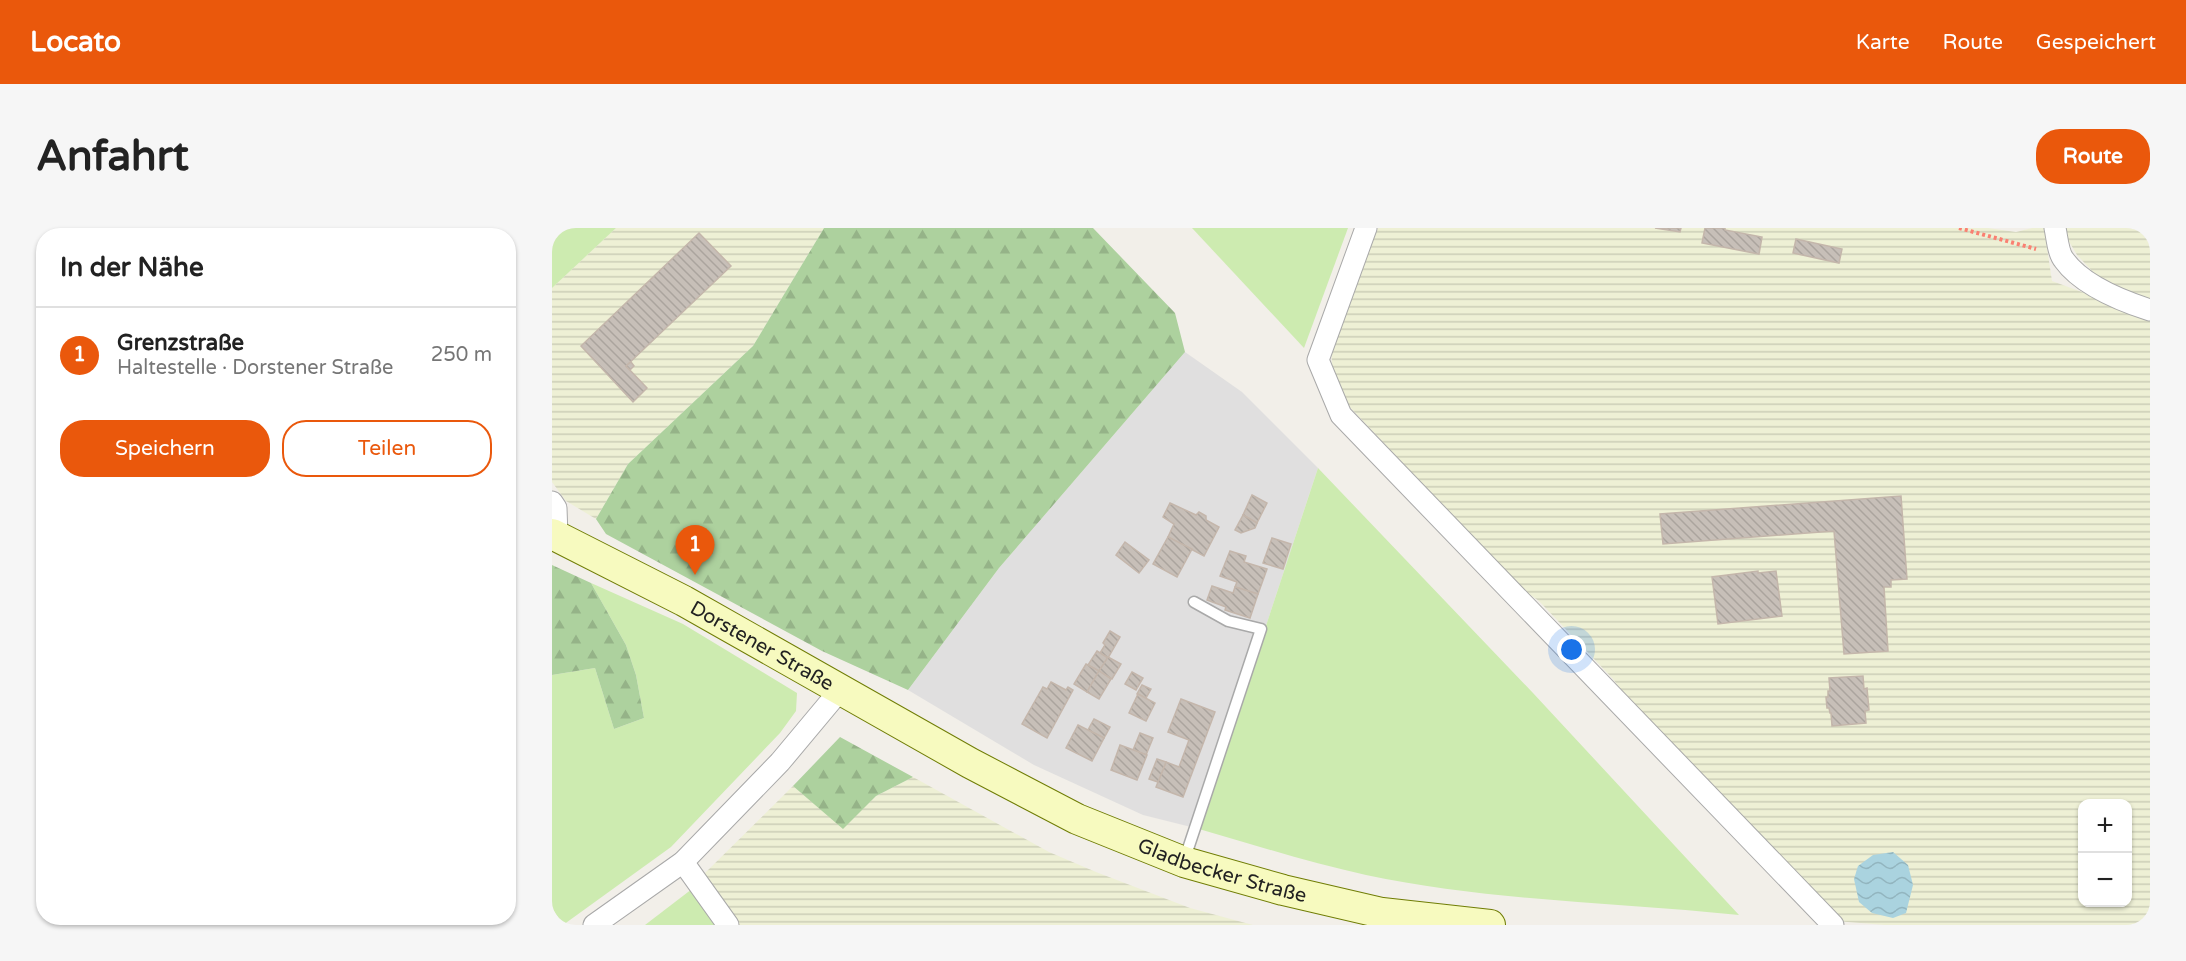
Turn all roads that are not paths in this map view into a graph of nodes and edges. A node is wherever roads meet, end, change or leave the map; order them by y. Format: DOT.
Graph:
graph roads {
  1 [pos="1366,228"];
  2 [pos="2055,228"];
  3 [pos="2150,310"];
  4 [pos="552,502"];
  5 [pos="554,535"];
  6 [pos="1194,602"];
  7 [pos="841,689"];
  8 [pos="970,763"];
  9 [pos="683,862"];
  10 [pos="1184,862"];
  11 [pos="594,925"];
  12 [pos="728,925"];
  13 [pos="1490,925"];
  14 [pos="1833,925"];
  1 -- 14 [label="street"];
  2 -- 3 [label="street"];
  4 -- 5 [label="street"];
  5 -- 7 [label="main road, Dorstener Straße"];
  6 -- 10 [label="lane"];
  7 -- 8 [label="main road, Dorstener Straße"];
  7 -- 9 [label="street"];
  8 -- 10 [label="main road, Gladbecker Straße"];
  9 -- 11 [label="street"];
  9 -- 12 [label="street"];
  10 -- 13 [label="main road, Gladbecker Straße"];
}
